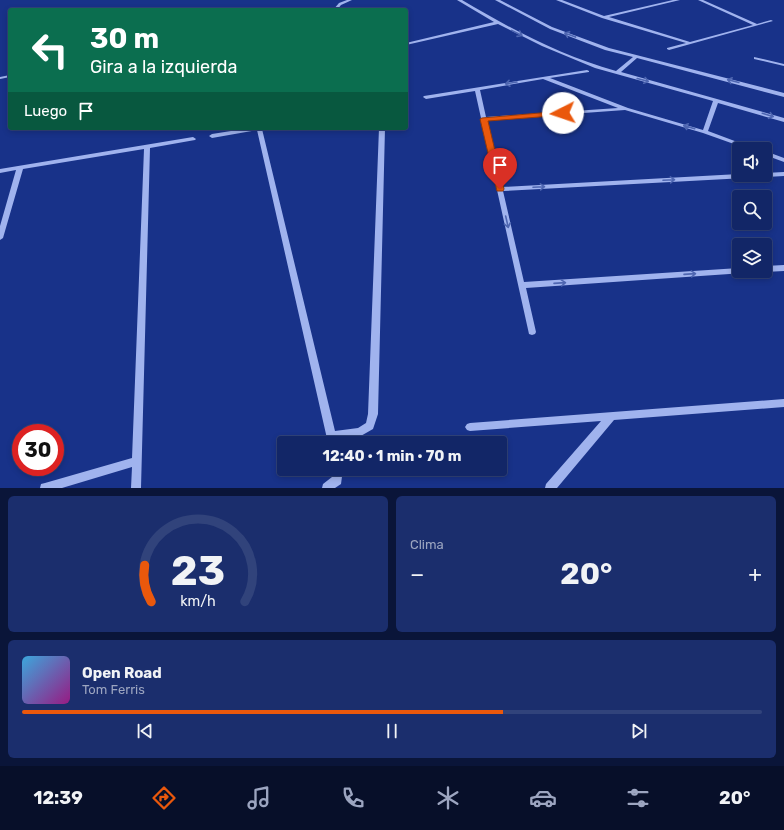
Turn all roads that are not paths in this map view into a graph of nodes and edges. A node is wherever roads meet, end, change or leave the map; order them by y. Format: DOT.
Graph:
graph roads {
  1 [pos="350,0"];
  2 [pos="459,0"];
  3 [pos="497,0"];
  4 [pos="558,0"];
  5 [pos="678,0"];
  6 [pos="700,0"];
  7 [pos="337,8"];
  8 [pos="603,18"];
  9 [pos="771,21"];
  10 [pos="497,23"];
  11 [pos="757,25"];
  12 [pos="690,43"];
  13 [pos="408,44"];
  14 [pos="669,49"];
  15 [pos="637,56"];
  16 [pos="756,58"];
  17 [pos="784,65"];
  18 [pos="587,71"];
  19 [pos="617,73"];
  20 [pos="544,78"];
  21 [pos="477,89"];
  22 [pos="784,95"];
  23 [pos="426,97"];
  24 [pos="716,100"];
  25 [pos="626,109"];
  26 [pos="484,119"];
  27 [pos="784,120"];
  28 [pos="247,130"];
  29 [pos="259,130"];
  30 [pos="382,130"];
  31 [pos="705,132"];
  32 [pos="212,136"];
  33 [pos="193,139"];
  34 [pos="733,142"];
  35 [pos="147,147"];
  36 [pos="772,156"];
  37 [pos="784,160"];
  38 [pos="20,168"];
  39 [pos="0,171"];
  40 [pos="784,174"];
  41 [pos="500,189"];
  42 [pos="0,238"];
  43 [pos="784,268"];
  44 [pos="772,269"];
  45 [pos="732,272"];
  46 [pos="521,286"];
  47 [pos="532,332"];
  48 [pos="784,403"];
  49 [pos="612,416"];
  50 [pos="470,427"];
  51 [pos="331,436"];
  52 [pos="344,436"];
  53 [pos="137,461"];
  54 [pos="337,476"];
  55 [pos="45,488"];
  56 [pos="136,488"];
  57 [pos="327,488"];
  58 [pos="550,488"];
  1 -- 7 [label="street"];
  2 -- 10 [label="street"];
  15 -- 3 [label="street, one-way"];
  4 -- 8 [label="street"];
  5 -- 8 [label="street"];
  6 -- 11 [label="street"];
  8 -- 12 [label="street"];
  9 -- 11 [label="street"];
  10 -- 13 [label="street"];
  10 -- 19 [label="street, one-way"];
  11 -- 12 [label="street"];
  12 -- 14 [label="street"];
  15 -- 19 [label="street"];
  22 -- 15 [label="street, one-way"];
  16 -- 17 [label="street"];
  18 -- 20 [label="street"];
  19 -- 24 [label="street, one-way"];
  20 -- 21 [label="street, one-way"];
  20 -- 25 [label="street"];
  21 -- 23 [label="street"];
  21 -- 26 [label="street"];
  24 -- 27 [label="street, one-way"];
  24 -- 31 [label="street"];
  25 -- 26 [label="street"];
  31 -- 25 [label="street, one-way"];
  26 -- 41 [label="street"];
  28 -- 32 [label="street"];
  29 -- 51 [label="street"];
  30 -- 52 [label="street"];
  31 -- 34 [label="street"];
  33 -- 35 [label="street"];
  35 -- 38 [label="street"];
  35 -- 53 [label="street"];
  36 -- 37 [label="street"];
  38 -- 39 [label="street"];
  38 -- 42 [label="street"];
  41 -- 40 [label="street, one-way"];
  41 -- 46 [label="street, one-way"];
  43 -- 44 [label="street"];
  46 -- 45 [label="street, one-way"];
  46 -- 47 [label="street"];
  48 -- 49 [label="street"];
  49 -- 50 [label="street"];
  49 -- 58 [label="street"];
  53 -- 55 [label="street"];
  53 -- 56 [label="street"];
  54 -- 57 [label="street"];
}
